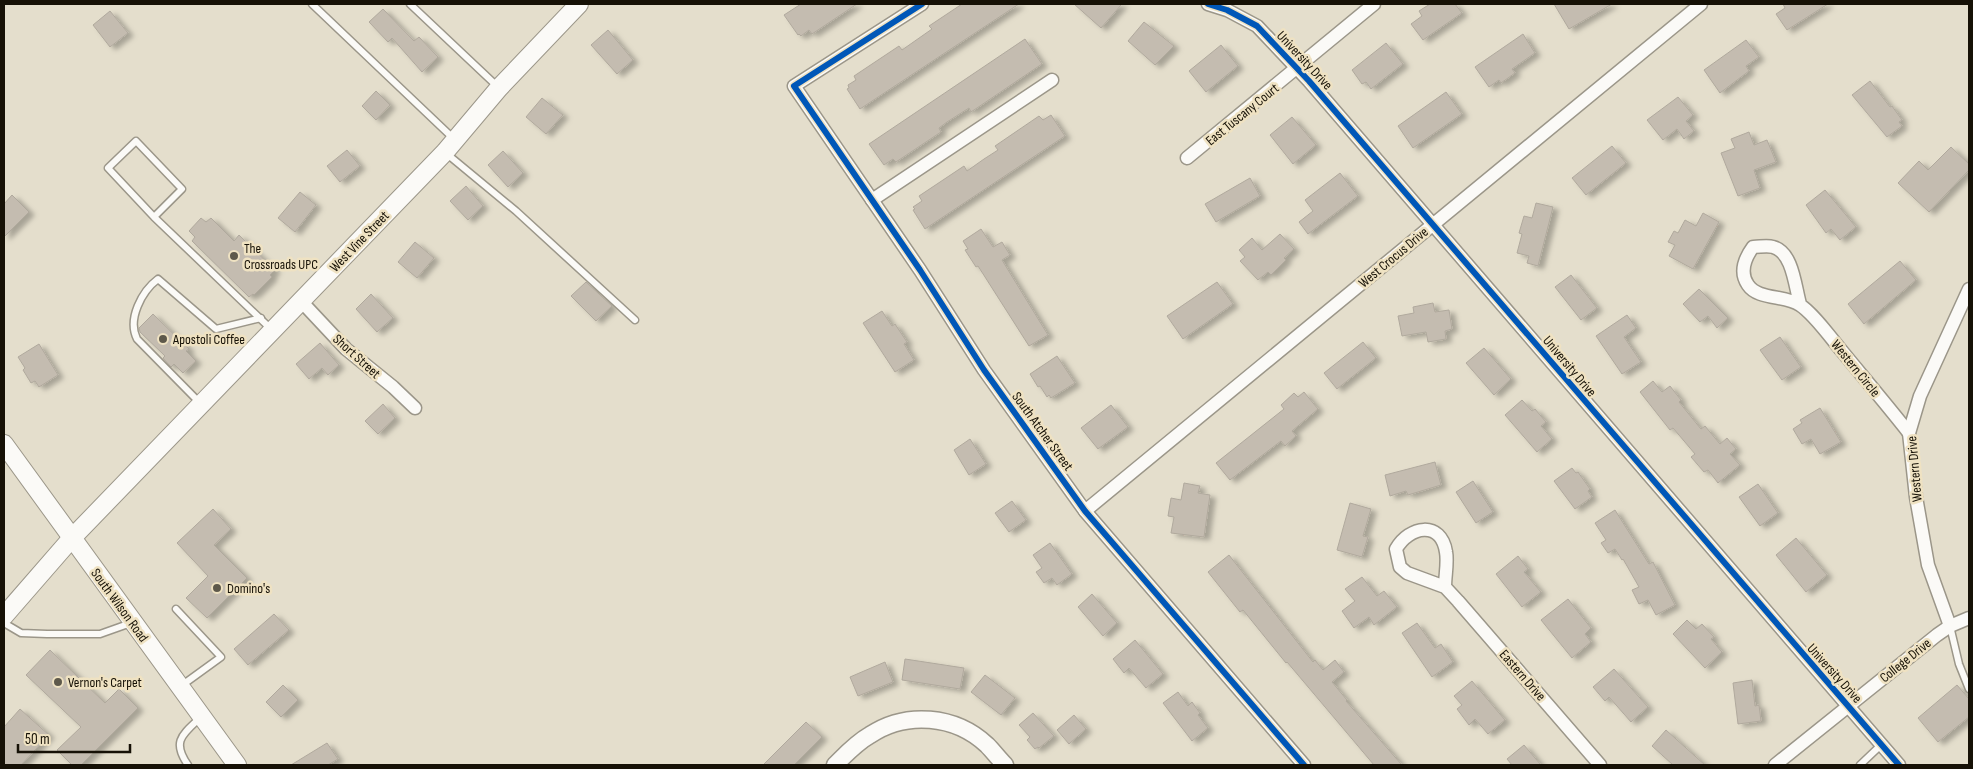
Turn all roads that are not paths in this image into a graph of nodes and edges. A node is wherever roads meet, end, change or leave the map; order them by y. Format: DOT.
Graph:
graph roads {
  1 [pos="312,4"];
  2 [pos="410,4"];
  3 [pos="579,4"];
  4 [pos="922,4"];
  5 [pos="1208,4"];
  6 [pos="1374,4"];
  7 [pos="1701,4"];
  8 [pos="1296,68"];
  9 [pos="1052,80"];
  10 [pos="499,88"];
  11 [pos="450,146"];
  12 [pos="1187,158"];
  13 [pos="872,200"];
  14 [pos="154,217"];
  15 [pos="1432,225"];
  16 [pos="1969,289"];
  17 [pos="301,301"];
  18 [pos="1800,304"];
  19 [pos="635,320"];
  20 [pos="266,324"];
  21 [pos="202,405"];
  22 [pos="415,408"];
  23 [pos="1909,434"];
  24 [pos="4,444"];
  25 [pos="1085,511"];
  26 [pos="72,539"];
  27 [pos="1445,587"];
  28 [pos="176,609"];
  29 [pos="4,616"];
  30 [pos="1969,618"];
  31 [pos="132,622"];
  32 [pos="4,623"];
  33 [pos="1950,626"];
  34 [pos="180,687"];
  35 [pos="1969,689"];
  36 [pos="1848,706"];
  37 [pos="202,717"];
  38 [pos="1881,745"];
  39 [pos="232,762"];
  40 [pos="188,765"];
  41 [pos="835,765"];
  42 [pos="1005,765"];
  43 [pos="1304,765"];
  44 [pos="1600,765"];
  45 [pos="1775,765"];
  46 [pos="1860,765"];
  47 [pos="1899,765"];
  1 -- 11 [label="lane"];
  2 -- 10 [label="lane"];
  3 -- 10 [label="main road, West Vine Street"];
  4 -- 13 [label="street, South Atcher Street"];
  5 -- 8 [label="street, University Drive"];
  6 -- 8 [label="street, East Tuscany Court"];
  7 -- 15 [label="street, West Crocus Drive"];
  8 -- 12 [label="street, East Tuscany Court"];
  8 -- 15 [label="street, University Drive"];
  9 -- 13 [label="street"];
  10 -- 11 [label="main road, West Vine Street"];
  11 -- 17 [label="main road, West Vine Street"];
  11 -- 19 [label="lane"];
  13 -- 25 [label="street, South Atcher Street"];
  14 -- 14 [label="lane"];
  14 -- 20 [label="lane"];
  15 -- 25 [label="street, West Crocus Drive"];
  15 -- 36 [label="street, University Drive"];
  16 -- 23 [label="street, Western Drive"];
  17 -- 20 [label="main road, West Vine Street"];
  17 -- 22 [label="street, Short Street"];
  18 -- 18 [label="street, Western Circle"];
  18 -- 23 [label="street, Western Circle"];
  20 -- 21 [label="main road, West Vine Street"];
  20 -- 21 [label="lane"];
  21 -- 26 [label="main road, West Vine Street"];
  23 -- 33 [label="street, Western Drive"];
  24 -- 26 [label="main road, South Wilson Road"];
  25 -- 43 [label="street, South Atcher Street"];
  26 -- 29 [label="main road, West Vine Street"];
  26 -- 31 [label="main road, South Wilson Road"];
  27 -- 27 [label="street, Eastern Drive"];
  27 -- 44 [label="street, Eastern Drive"];
  28 -- 34 [label="lane"];
  30 -- 33 [label="street, College Drive"];
  31 -- 32 [label="lane"];
  31 -- 34 [label="main road, South Wilson Road"];
  33 -- 35 [label="lane"];
  33 -- 36 [label="street, College Drive"];
  34 -- 37 [label="main road, South Wilson Road"];
  36 -- 38 [label="street, University Drive"];
  36 -- 45 [label="street, College Drive"];
  37 -- 39 [label="main road, South Wilson Road"];
  37 -- 40 [label="lane"];
  38 -- 46 [label="lane"];
  38 -- 47 [label="street, University Drive"];
  41 -- 42 [label="street"];
}
